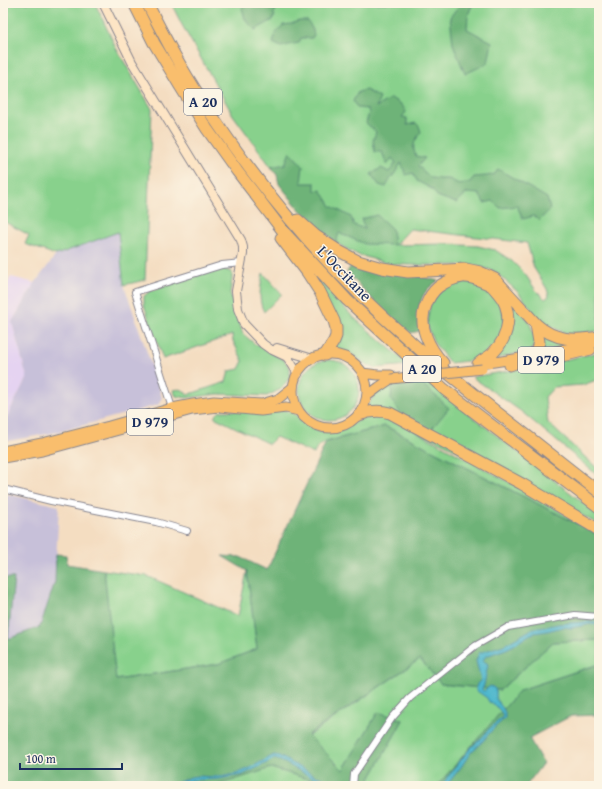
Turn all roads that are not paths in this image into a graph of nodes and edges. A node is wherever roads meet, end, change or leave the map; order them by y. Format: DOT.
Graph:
graph roads {
  1 [pos="103,3"];
  2 [pos="134,3"];
  3 [pos="147,3"];
  4 [pos="269,194"];
  5 [pos="265,209"];
  6 [pos="242,263"];
  7 [pos="536,324"];
  8 [pos="599,337"];
  9 [pos="599,342"];
  10 [pos="263,344"];
  11 [pos="599,348"];
  12 [pos="325,355"];
  13 [pos="535,355"];
  14 [pos="312,359"];
  15 [pos="510,365"];
  16 [pos="480,366"];
  17 [pos="362,373"];
  18 [pos="298,374"];
  19 [pos="391,377"];
  20 [pos="462,384"];
  21 [pos="293,387"];
  22 [pos="367,396"];
  23 [pos="172,408"];
  24 [pos="299,411"];
  25 [pos="359,415"];
  26 [pos="3,451"];
  27 [pos="3,458"];
  28 [pos="3,489"];
  29 [pos="599,492"];
  30 [pos="599,507"];
  31 [pos="599,530"];
  32 [pos="187,531"];
  33 [pos="599,617"];
  34 [pos="353,786"];
  1 -- 6 [label="street"];
  2 -- 5 [label="highway, L'Occitane / A 20"];
  3 -- 4 [label="highway, L'Occitane / A 20"];
  4 -- 7 [label="highway"];
  4 -- 20 [label="highway, L'Occitane / A 20"];
  5 -- 12 [label="highway"];
  5 -- 30 [label="highway, L'Occitane / A 20"];
  6 -- 10 [label="street"];
  6 -- 23 [label="street"];
  7 -- 8 [label="highway"];
  7 -- 13 [label="highway"];
  9 -- 13 [label="main road, D 979"];
  10 -- 14 [label="street"];
  10 -- 18 [label="street"];
  11 -- 15 [label="main road, D 979"];
  12 -- 14 [label="main road"];
  12 -- 17 [label="main road"];
  13 -- 15 [label="highway"];
  13 -- 16 [label="main road, D 979"];
  14 -- 18 [label="main road"];
  15 -- 16 [label="main road, D 979"];
  16 -- 19 [label="main road, D 979, bridge"];
  16 -- 20 [label="highway"];
  17 -- 19 [label="main road, D 979"];
  17 -- 22 [label="main road"];
  18 -- 21 [label="main road"];
  19 -- 22 [label="main road, D 979"];
  20 -- 29 [label="highway, L'Occitane / A 20"];
  21 -- 23 [label="main road, D 979"];
  21 -- 24 [label="main road"];
  22 -- 25 [label="main road"];
  23 -- 26 [label="main road, D 979"];
  24 -- 25 [label="main road"];
  24 -- 27 [label="main road, D 979"];
  25 -- 31 [label="highway"];
  28 -- 32 [label="street"];
  33 -- 34 [label="street"];
}
